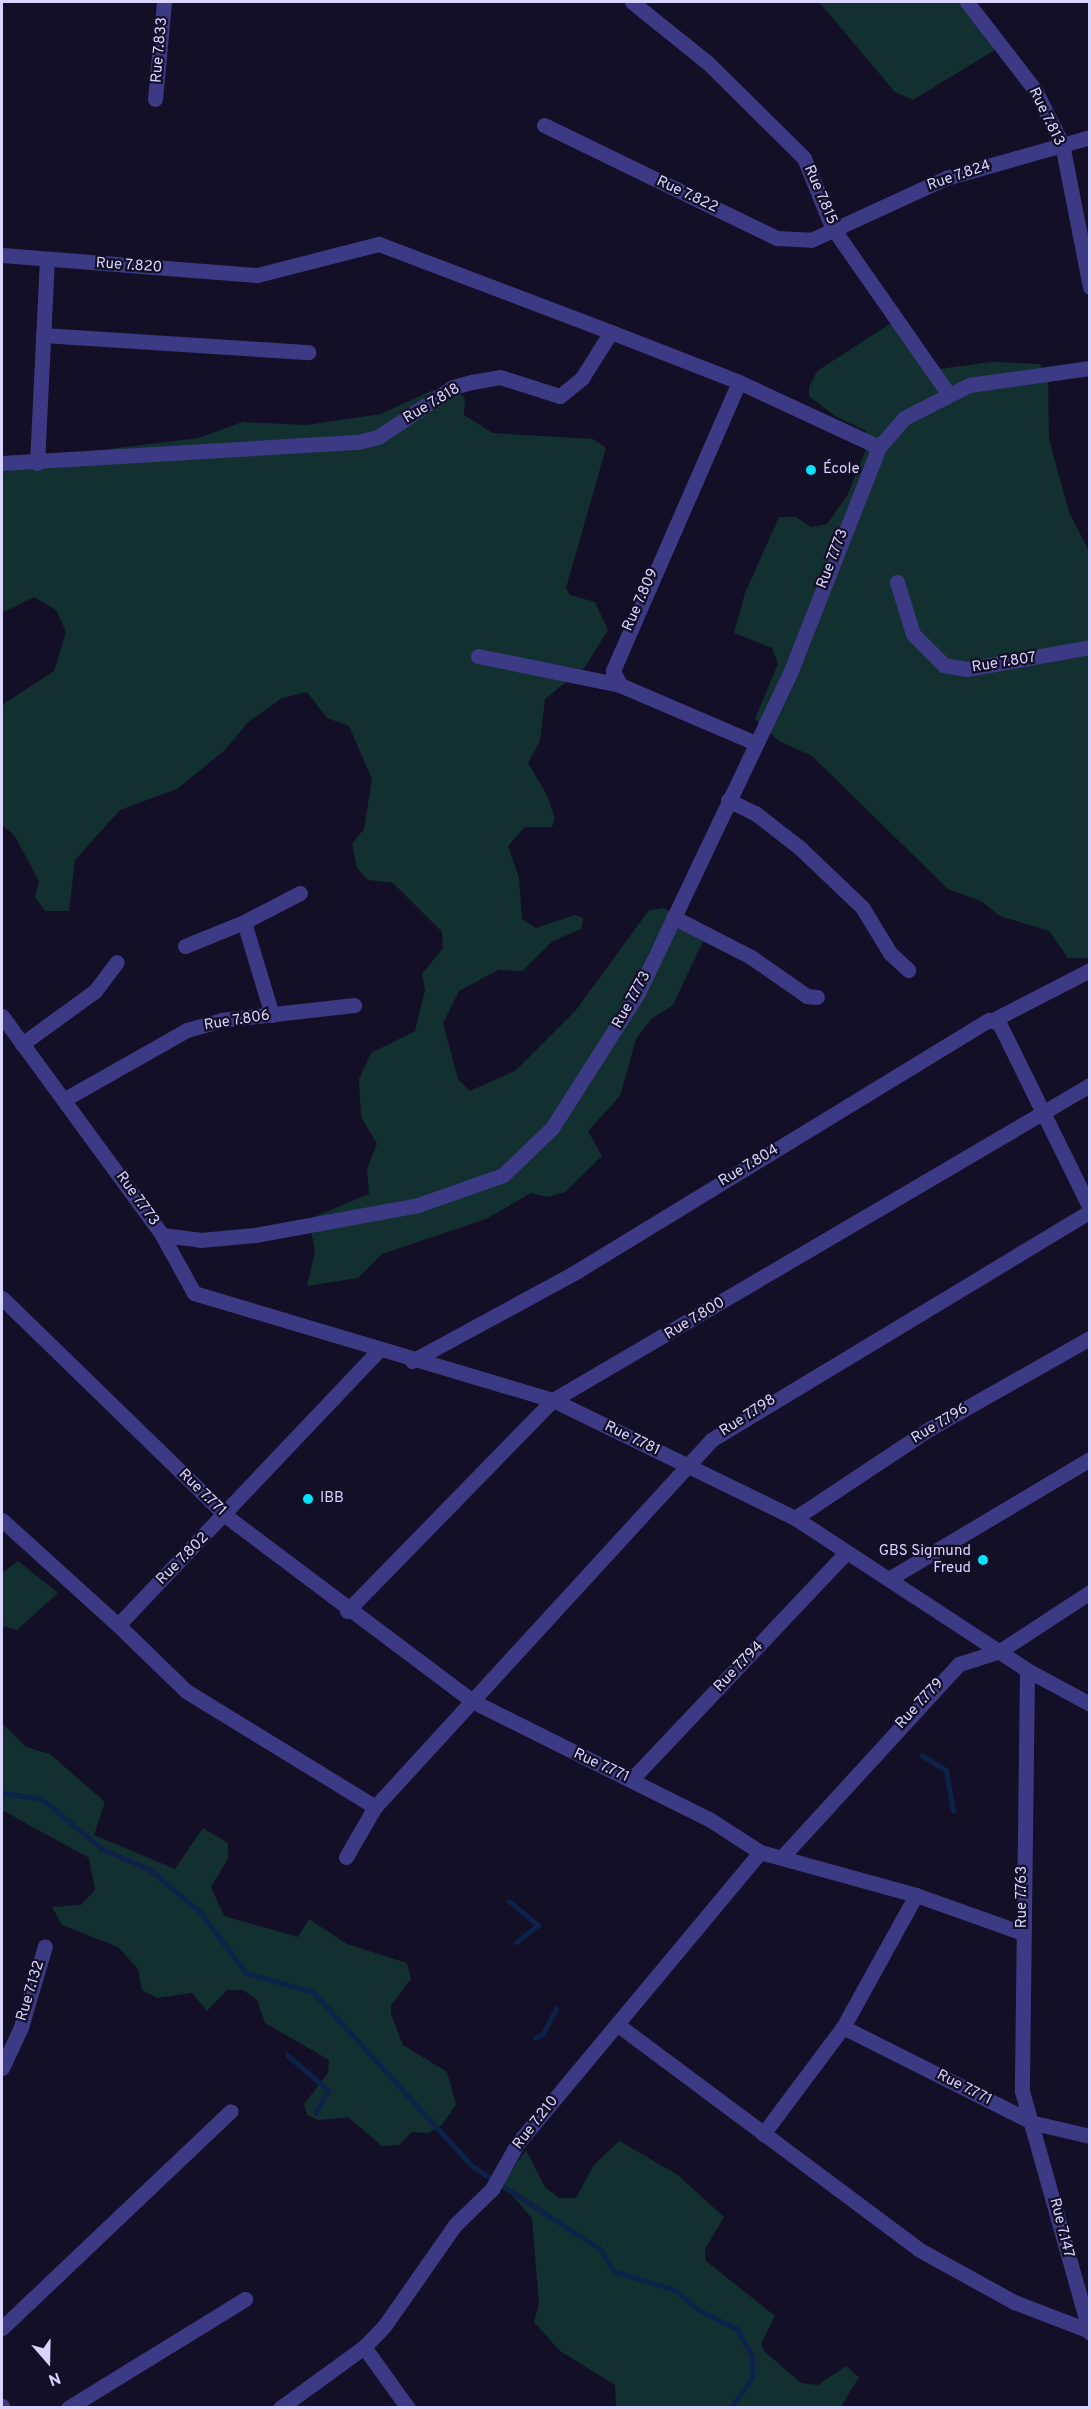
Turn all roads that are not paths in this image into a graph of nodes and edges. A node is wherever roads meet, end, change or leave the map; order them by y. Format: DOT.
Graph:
graph roads {
  1 [pos="164,2"];
  2 [pos="632,2"];
  3 [pos="967,2"];
  4 [pos="155,99"];
  5 [pos="544,125"];
  6 [pos="1089,137"];
  7 [pos="1062,144"];
  8 [pos="832,227"];
  9 [pos="2,255"];
  10 [pos="48,261"];
  11 [pos="1089,287"];
  12 [pos="611,332"];
  13 [pos="43,335"];
  14 [pos="308,352"];
  15 [pos="1089,368"];
  16 [pos="739,382"];
  17 [pos="948,393"];
  18 [pos="879,447"];
  19 [pos="37,463"];
  20 [pos="2,464"];
  21 [pos="897,582"];
  22 [pos="1089,647"];
  23 [pos="478,656"];
  24 [pos="620,685"];
  25 [pos="755,742"];
  26 [pos="728,801"];
  27 [pos="300,893"];
  28 [pos="673,917"];
  29 [pos="244,922"];
  30 [pos="185,946"];
  31 [pos="117,962"];
  32 [pos="908,970"];
  33 [pos="1089,970"];
  34 [pos="817,996"];
  35 [pos="354,1005"];
  36 [pos="272,1015"];
  37 [pos="2,1016"];
  38 [pos="994,1019"];
  39 [pos="22,1044"];
  40 [pos="1089,1085"];
  41 [pos="65,1099"];
  42 [pos="1038,1111"];
  43 [pos="1089,1209"];
  44 [pos="162,1235"];
  45 [pos="2,1298"];
  46 [pos="1089,1338"];
  47 [pos="379,1350"];
  48 [pos="412,1361"];
  49 [pos="553,1401"];
  50 [pos="1089,1459"];
  51 [pos="685,1465"];
  52 [pos="226,1516"];
  53 [pos="795,1518"];
  54 [pos="2,1520"];
  55 [pos="846,1553"];
  56 [pos="892,1577"];
  57 [pos="1089,1592"];
  58 [pos="347,1611"];
  59 [pos="118,1625"];
  60 [pos="1000,1651"];
  61 [pos="1026,1670"];
  62 [pos="472,1701"];
  63 [pos="1089,1704"];
  64 [pos="631,1780"];
  65 [pos="375,1807"];
  66 [pos="760,1852"];
  67 [pos="346,1857"];
  68 [pos="782,1857"];
  69 [pos="916,1895"];
  70 [pos="1023,1933"];
  71 [pos="45,1946"];
  72 [pos="618,2025"];
  73 [pos="843,2028"];
  74 [pos="2,2068"];
  75 [pos="231,2111"];
  76 [pos="1034,2123"];
  77 [pos="763,2134"];
  78 [pos="1089,2136"];
  79 [pos="245,2299"];
  80 [pos="2,2328"];
  81 [pos="1089,2332"];
  82 [pos="364,2347"];
  83 [pos="289,2406"];
  84 [pos="68,2408"];
  85 [pos="408,2408"];
  1 -- 4 [label="street, Rue 7.833"];
  2 -- 8 [label="street, Rue 7.815"];
  3 -- 7 [label="street, Rue 7.813"];
  5 -- 8 [label="street, Rue 7.822"];
  6 -- 7 [label="street, Rue 7.824"];
  7 -- 8 [label="street, Rue 7.824"];
  7 -- 11 [label="street, Rue 7.813"];
  8 -- 17 [label="street, Rue 7.815"];
  9 -- 10 [label="street, Rue 7.820"];
  10 -- 12 [label="street, Rue 7.820"];
  10 -- 13 [label="street"];
  12 -- 16 [label="street"];
  12 -- 19 [label="street, Rue 7.818"];
  13 -- 14 [label="street"];
  13 -- 19 [label="street"];
  15 -- 17 [label="street, Rue 7.773"];
  16 -- 18 [label="street"];
  16 -- 24 [label="street, Rue 7.809"];
  17 -- 18 [label="street, Rue 7.773"];
  18 -- 25 [label="street, Rue 7.773"];
  19 -- 20 [label="street, Rue 7.818"];
  21 -- 22 [label="street, Rue 7.807"];
  23 -- 24 [label="street"];
  24 -- 25 [label="street"];
  25 -- 26 [label="street, Rue 7.773"];
  26 -- 28 [label="street, Rue 7.773"];
  26 -- 32 [label="street"];
  27 -- 29 [label="street"];
  28 -- 34 [label="street"];
  28 -- 44 [label="street, Rue 7.773"];
  29 -- 30 [label="street"];
  29 -- 36 [label="street"];
  31 -- 39 [label="street"];
  33 -- 38 [label="street, Rue 7.804"];
  35 -- 36 [label="street, Rue 7.806"];
  36 -- 41 [label="street, Rue 7.806"];
  37 -- 39 [label="street, Rue 7.773"];
  38 -- 42 [label="street"];
  38 -- 48 [label="street, Rue 7.804"];
  39 -- 41 [label="street, Rue 7.773"];
  40 -- 42 [label="street, Rue 7.800"];
  41 -- 44 [label="street, Rue 7.773"];
  42 -- 43 [label="street"];
  42 -- 49 [label="street, Rue 7.800"];
  43 -- 51 [label="street, Rue 7.798"];
  44 -- 47 [label="street, Rue 7.781"];
  45 -- 52 [label="street, Rue 7.771"];
  46 -- 53 [label="street, Rue 7.796"];
  47 -- 48 [label="street, Rue 7.781"];
  47 -- 52 [label="street, Rue 7.802"];
  48 -- 49 [label="street, Rue 7.781"];
  49 -- 51 [label="street, Rue 7.781"];
  49 -- 58 [label="street, Rue 7.800"];
  50 -- 56 [label="street"];
  51 -- 53 [label="street, Rue 7.781"];
  51 -- 62 [label="street, Rue 7.798"];
  52 -- 58 [label="street, Rue 7.771"];
  52 -- 59 [label="street, Rue 7.802"];
  53 -- 55 [label="street, Rue 7.781"];
  54 -- 59 [label="street"];
  55 -- 56 [label="street, Rue 7.781"];
  55 -- 64 [label="street, Rue 7.794"];
  56 -- 60 [label="street, Rue 7.781"];
  57 -- 60 [label="street, Rue 7.779"];
  58 -- 62 [label="street, Rue 7.771"];
  59 -- 65 [label="street"];
  60 -- 61 [label="street, Rue 7.781"];
  60 -- 68 [label="street, Rue 7.779"];
  61 -- 63 [label="street, Rue 7.781"];
  61 -- 70 [label="street, Rue 7.763"];
  62 -- 64 [label="street, Rue 7.771"];
  62 -- 65 [label="street, Rue 7.798"];
  64 -- 66 [label="street, Rue 7.771"];
  65 -- 67 [label="street, Rue 7.798"];
  66 -- 68 [label="street, Rue 7.771"];
  66 -- 72 [label="street, Rue 7.210"];
  68 -- 69 [label="street, Rue 7.771"];
  69 -- 70 [label="street, Rue 7.771"];
  69 -- 73 [label="street"];
  70 -- 76 [label="street, Rue 7.763"];
  71 -- 74 [label="street, Rue 7.132"];
  72 -- 77 [label="street"];
  72 -- 82 [label="street, Rue 7.210"];
  73 -- 76 [label="street, Rue 7.771"];
  73 -- 77 [label="street"];
  75 -- 80 [label="street"];
  76 -- 78 [label="street, Rue 7.771"];
  76 -- 81 [label="street, Rue 7.147"];
  77 -- 81 [label="street"];
  79 -- 84 [label="street"];
  82 -- 83 [label="street, Rue 7.210"];
  82 -- 85 [label="street"];
}
